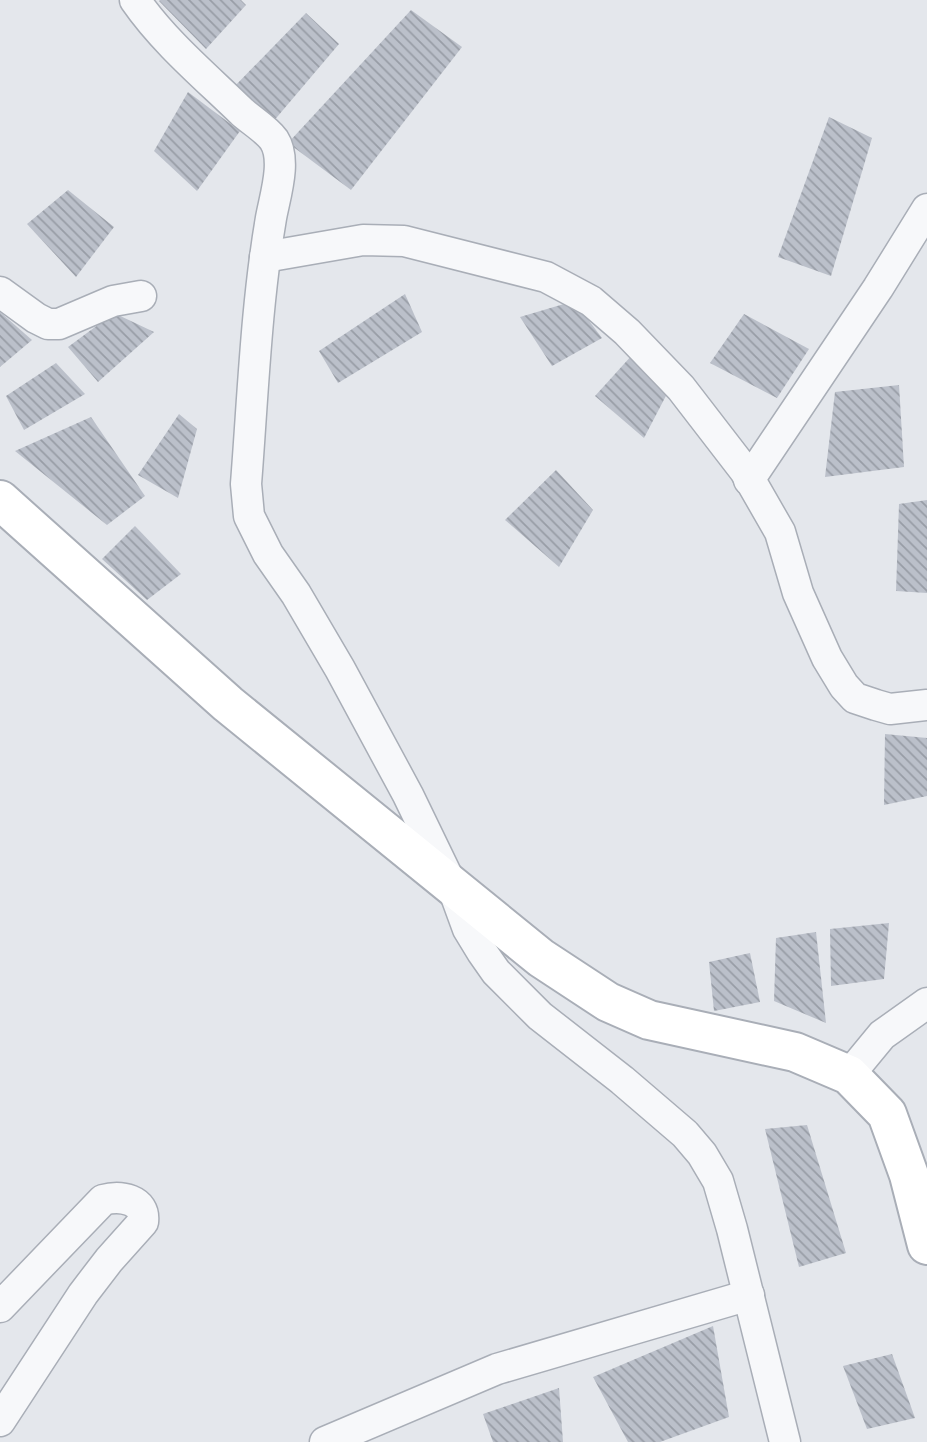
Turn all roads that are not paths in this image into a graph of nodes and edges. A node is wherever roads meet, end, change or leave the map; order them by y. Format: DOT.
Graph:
graph roads {
  1 [pos="135,0"];
  2 [pos="927,209"];
  3 [pos="265,257"];
  4 [pos="0,292"];
  5 [pos="141,296"];
  6 [pos="750,480"];
  7 [pos="0,500"];
  8 [pos="927,705"];
  9 [pos="453,888"];
  10 [pos="927,1003"];
  11 [pos="849,1075"];
  12 [pos="927,1245"];
  13 [pos="749,1295"];
  14 [pos="0,1307"];
  15 [pos="0,1421"];
  16 [pos="325,1442"];
  17 [pos="785,1442"];
  1 -- 3 [label="street"];
  2 -- 6 [label="street"];
  3 -- 6 [label="street"];
  3 -- 9 [label="street"];
  4 -- 5 [label="street"];
  6 -- 8 [label="street"];
  7 -- 9 [label="main road"];
  9 -- 11 [label="main road"];
  9 -- 13 [label="street"];
  10 -- 11 [label="street"];
  11 -- 12 [label="main road"];
  13 -- 16 [label="street"];
  13 -- 17 [label="street"];
  14 -- 15 [label="street"];
}
